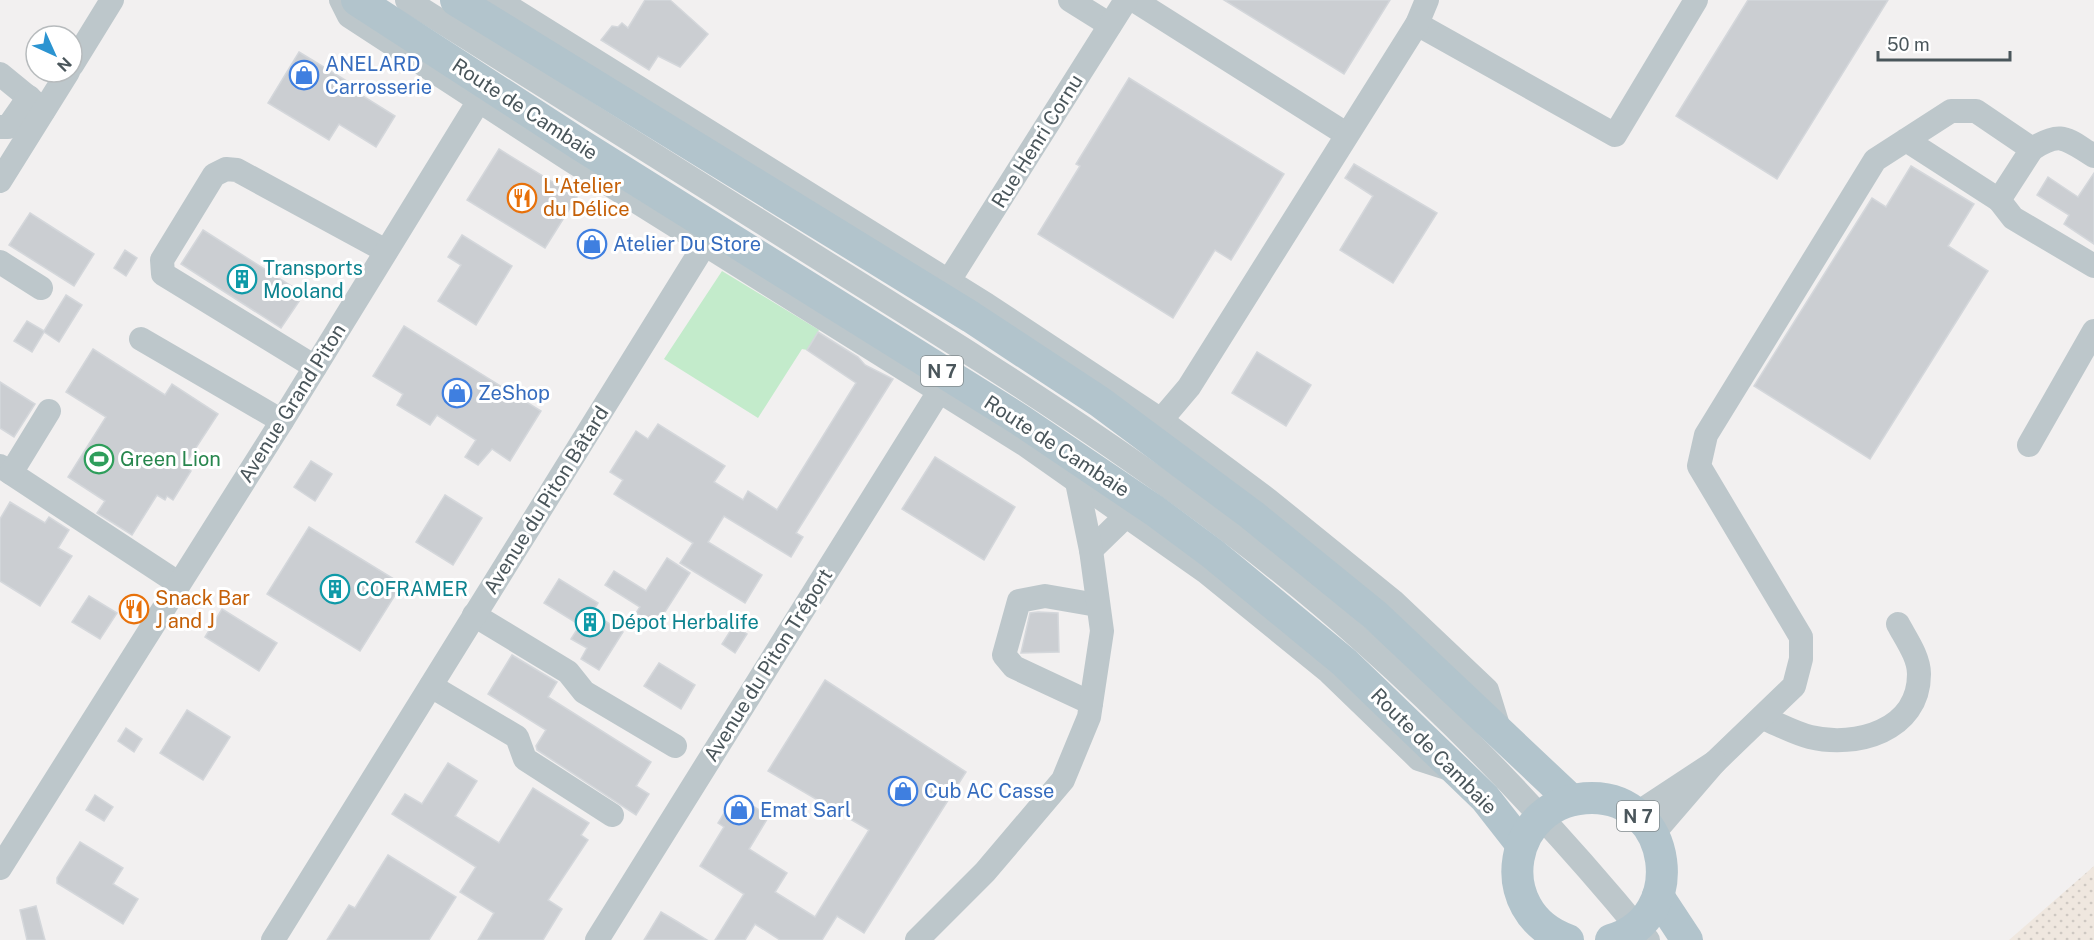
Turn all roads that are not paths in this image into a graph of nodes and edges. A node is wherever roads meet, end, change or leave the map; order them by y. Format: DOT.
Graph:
graph roads {
  1 [pos="112,0"];
  2 [pos="341,0"];
  3 [pos="357,0"];
  4 [pos="407,0"];
  5 [pos="456,0"];
  6 [pos="498,0"];
  7 [pos="1071,0"];
  8 [pos="1126,0"];
  9 [pos="1134,0"];
  10 [pos="1427,0"];
  11 [pos="1696,0"];
  12 [pos="1417,24"];
  13 [pos="1110,25"];
  14 [pos="84,46"];
  15 [pos="0,74"];
  16 [pos="56,84"];
  17 [pos="480,99"];
  18 [pos="37,104"];
  19 [pos="0,127"];
  20 [pos="1346,134"];
  21 [pos="1906,140"];
  22 [pos="2032,149"];
  23 [pos="2094,156"];
  24 [pos="0,181"];
  25 [pos="1999,200"];
  26 [pos="705,244"];
  27 [pos="386,251"];
  28 [pos="0,262"];
  29 [pos="2094,266"];
  30 [pos="948,282"];
  31 [pos="41,288"];
  32 [pos="2094,331"];
  33 [pos="141,339"];
  34 [pos="315,367"];
  35 [pos="940,390"];
  36 [pos="49,411"];
  37 [pos="1161,420"];
  38 [pos="282,421"];
  39 [pos="2029,445"];
  40 [pos="5,470"];
  41 [pos="1077,482"];
  42 [pos="1127,515"];
  43 [pos="1091,550"];
  44 [pos="178,583"];
  45 [pos="1097,605"];
  46 [pos="474,615"];
  47 [pos="1898,624"];
  48 [pos="431,686"];
  49 [pos="1091,703"];
  50 [pos="1763,718"];
  51 [pos="1500,732"];
  52 [pos="675,746"];
  53 [pos="1458,772"];
  54 [pos="1571,800"];
  55 [pos="612,815"];
  56 [pos="1541,816"];
  57 [pos="1645,824"];
  58 [pos="1521,844"];
  59 [pos="0,868"];
  60 [pos="1658,896"];
  61 [pos="1632,936"];
  62 [pos="273,940"];
  63 [pos="597,940"];
  64 [pos="917,940"];
  65 [pos="1568,940"];
  66 [pos="1687,940"];
  1 -- 14 [label="street"];
  2 -- 17 [label="street"];
  3 -- 53 [label="main road, Route de Cambaie / N 7"];
  4 -- 56 [label="street"];
  5 -- 51 [label="main road"];
  6 -- 30 [label="street"];
  7 -- 13 [label="street"];
  8 -- 13 [label="street, Rue Henri Cornu"];
  9 -- 20 [label="street"];
  10 -- 12 [label="street"];
  11 -- 12 [label="street"];
  12 -- 20 [label="street"];
  13 -- 30 [label="street, Rue Henri Cornu"];
  15 -- 18 [label="street"];
  16 -- 18 [label="street"];
  17 -- 26 [label="street"];
  17 -- 27 [label="street, Avenue Grand Piton"];
  18 -- 19 [label="street"];
  18 -- 24 [label="street"];
  20 -- 37 [label="street"];
  21 -- 22 [label="street"];
  21 -- 25 [label="street"];
  21 -- 50 [label="street"];
  22 -- 23 [label="street"];
  22 -- 25 [label="street"];
  25 -- 29 [label="street"];
  26 -- 35 [label="street"];
  26 -- 46 [label="street, Avenue du Piton Bâtard"];
  27 -- 34 [label="street, Avenue Grand Piton"];
  27 -- 34 [label="street"];
  28 -- 31 [label="street"];
  30 -- 37 [label="street"];
  32 -- 39 [label="street"];
  33 -- 38 [label="street"];
  34 -- 38 [label="street, Avenue Grand Piton"];
  35 -- 41 [label="street"];
  35 -- 63 [label="street, Avenue du Piton Tréport"];
  36 -- 40 [label="street"];
  37 -- 51 [label="street"];
  38 -- 44 [label="street, Avenue Grand Piton"];
  40 -- 44 [label="street"];
  41 -- 42 [label="street"];
  41 -- 43 [label="street, Route de Cambaie"];
  42 -- 43 [label="street"];
  42 -- 53 [label="street"];
  43 -- 45 [label="street, Route de Cambaie"];
  44 -- 59 [label="street, Avenue Grand Piton"];
  45 -- 49 [label="street, Route de Cambaie"];
  45 -- 49 [label="street"];
  46 -- 48 [label="street, Avenue du Piton Bâtard"];
  46 -- 52 [label="street"];
  47 -- 50 [label="street"];
  48 -- 55 [label="street"];
  48 -- 62 [label="street, Avenue du Piton Bâtard"];
  49 -- 64 [label="street, Route de Cambaie"];
  50 -- 57 [label="street"];
  51 -- 54 [label="main road"];
  53 -- 58 [label="main road, Route de Cambaie / N 7"];
  54 -- 56 [label="main road, N 7"];
  54 -- 57 [label="main road, N 7"];
  56 -- 58 [label="main road, N 7"];
  56 -- 61 [label="street"];
  57 -- 60 [label="main road, N 7"];
  58 -- 65 [label="main road, N 7"];
  60 -- 61 [label="main road, N 7"];
  60 -- 66 [label="main road"];
}
